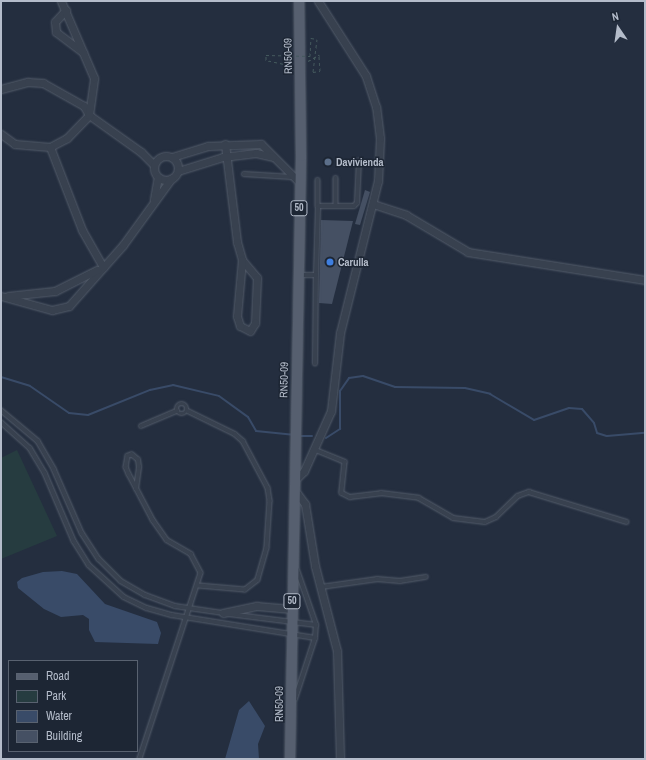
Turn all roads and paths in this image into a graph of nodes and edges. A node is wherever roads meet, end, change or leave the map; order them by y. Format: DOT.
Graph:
graph roads {
  1 [pos="61,1"];
  2 [pos="299,1"];
  3 [pos="318,1"];
  4 [pos="66,10"];
  5 [pos="84,54"];
  6 [pos="320,55"];
  7 [pos="289,65"];
  8 [pos="1,90"];
  9 [pos="89,115"];
  10 [pos="1,134"];
  11 [pos="225,144"];
  12 [pos="50,147"];
  13 [pos="141,152"];
  14 [pos="161,156"];
  15 [pos="227,156"];
  16 [pos="172,157"];
  17 [pos="273,157"];
  18 [pos="359,161"];
  19 [pos="154,165"];
  20 [pos="178,171"];
  21 [pos="244,174"];
  22 [pos="158,177"];
  23 [pos="336,178"];
  24 [pos="171,179"];
  25 [pos="297,180"];
  26 [pos="318,180"];
  27 [pos="154,199"];
  28 [pos="373,204"];
  29 [pos="318,206"];
  30 [pos="336,206"];
  31 [pos="242,260"];
  32 [pos="103,267"];
  33 [pos="298,275"];
  34 [pos="316,275"];
  35 [pos="645,280"];
  36 [pos="1,296"];
  37 [pos="315,364"];
  38 [pos="1,410"];
  39 [pos="177,411"];
  40 [pos="188,411"];
  41 [pos="1,422"];
  42 [pos="141,426"];
  43 [pos="316,450"];
  44 [pos="293,485"];
  45 [pos="136,489"];
  46 [pos="627,522"];
  47 [pos="292,560"];
  48 [pos="426,577"];
  49 [pos="199,586"];
  50 [pos="320,587"];
  51 [pos="191,608"];
  52 [pos="291,608"];
  53 [pos="223,613"];
  54 [pos="187,618"];
  55 [pos="316,625"];
  56 [pos="291,628"];
  57 [pos="315,638"];
  58 [pos="291,711"];
  59 [pos="140,759"];
  60 [pos="290,759"];
  61 [pos="340,759"];
  1 -- 4 [label="street"];
  2 -- 25 [label="main road, RN50-09 / 50"];
  3 -- 28 [label="street"];
  4 -- 5 [label="street"];
  4 -- 5 [label="street"];
  5 -- 9 [label="street"];
  6 -- 7 [label="path, bridge"];
  8 -- 9 [label="street"];
  9 -- 12 [label="street"];
  9 -- 13 [label="street"];
  10 -- 12 [label="street"];
  11 -- 15 [label="street"];
  11 -- 16 [label="street"];
  11 -- 17 [label="street"];
  12 -- 32 [label="street"];
  13 -- 14 [label="street"];
  13 -- 19 [label="street"];
  14 -- 16 [label="street"];
  14 -- 19 [label="street"];
  15 -- 17 [label="street"];
  15 -- 20 [label="street"];
  15 -- 31 [label="street"];
  16 -- 20 [label="street"];
  17 -- 25 [label="street"];
  18 -- 30 [label="lane"];
  19 -- 22 [label="street"];
  20 -- 24 [label="street"];
  21 -- 25 [label="lane"];
  22 -- 24 [label="street"];
  22 -- 27 [label="street"];
  23 -- 30 [label="lane"];
  24 -- 27 [label="street"];
  25 -- 33 [label="main road, RN50-09 / 50"];
  26 -- 29 [label="lane"];
  27 -- 32 [label="street"];
  28 -- 35 [label="street"];
  28 -- 43 [label="street"];
  29 -- 30 [label="lane"];
  29 -- 34 [label="lane"];
  31 -- 31 [label="street"];
  32 -- 36 [label="street"];
  32 -- 36 [label="street"];
  33 -- 34 [label="lane"];
  33 -- 44 [label="main road, RN50-09 / 50"];
  34 -- 37 [label="lane"];
  38 -- 51 [label="lane"];
  39 -- 40 [label="lane"];
  39 -- 40 [label="lane"];
  39 -- 42 [label="lane"];
  40 -- 49 [label="lane"];
  41 -- 54 [label="lane"];
  43 -- 44 [label="street"];
  43 -- 46 [label="lane"];
  44 -- 47 [label="main road, RN50-09 / 50"];
  44 -- 50 [label="street"];
  45 -- 45 [label="lane"];
  45 -- 49 [label="lane"];
  47 -- 52 [label="main road, RN50-09 / 50"];
  47 -- 55 [label="lane"];
  48 -- 50 [label="lane"];
  49 -- 51 [label="lane"];
  50 -- 61 [label="street"];
  51 -- 53 [label="lane"];
  51 -- 54 [label="lane"];
  52 -- 53 [label="street"];
  52 -- 56 [label="main road, RN50-09 / 50"];
  53 -- 56 [label="lane"];
  54 -- 56 [label="lane"];
  54 -- 59 [label="lane"];
  55 -- 56 [label="lane"];
  55 -- 57 [label="lane"];
  56 -- 57 [label="lane"];
  56 -- 58 [label="main road, RN50-09 / 50"];
  57 -- 58 [label="lane"];
  58 -- 60 [label="main road, RN50-09 / 50"];
}
